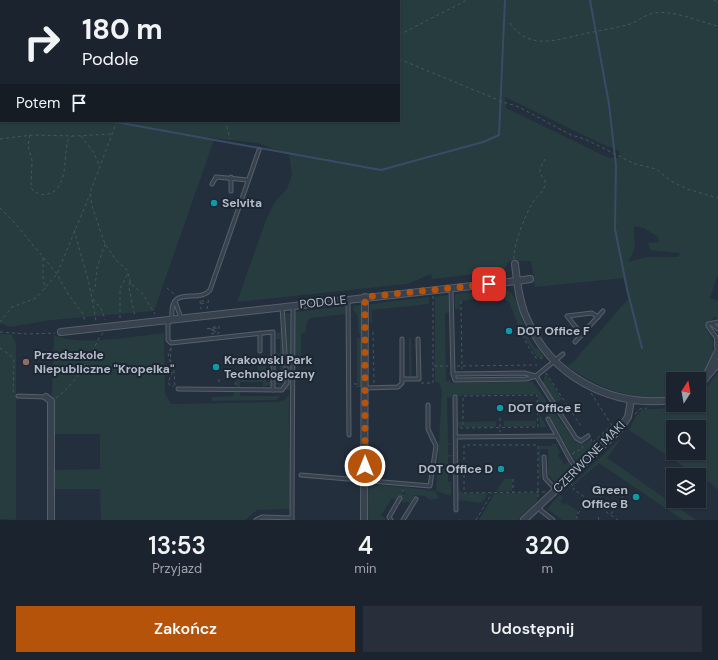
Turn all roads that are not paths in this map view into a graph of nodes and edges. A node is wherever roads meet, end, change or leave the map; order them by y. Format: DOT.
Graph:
graph roads {
  1 [pos="259,150"];
  2 [pos="231,178"];
  3 [pos="248,180"];
  4 [pos="212,184"];
  5 [pos="231,191"];
  6 [pos="515,264"];
  7 [pos="530,279"];
  8 [pos="517,281"];
  9 [pos="451,287"];
  10 [pos="365,297"];
  11 [pos="348,299"];
  12 [pos="176,300"];
  13 [pos="292,305"];
  14 [pos="282,306"];
  15 [pos="603,311"];
  16 [pos="598,317"];
  17 [pos="181,318"];
  18 [pos="170,319"];
  19 [pos="718,322"];
  20 [pos="711,323"];
  21 [pos="718,329"];
  22 [pos="61,332"];
  23 [pos="260,333"];
  24 [pos="582,335"];
  25 [pos="402,339"];
  26 [pos="418,339"];
  27 [pos="718,341"];
  28 [pos="575,342"];
  29 [pos="718,346"];
  30 [pos="260,351"];
  31 [pos="718,351"];
  32 [pos="563,354"];
  33 [pos="555,362"];
  34 [pos="718,363"];
  35 [pos="453,374"];
  36 [pos="536,376"];
  37 [pos="706,376"];
  38 [pos="706,378"];
  39 [pos="402,379"];
  40 [pos="365,388"];
  41 [pos="178,389"];
  42 [pos="273,390"];
  43 [pos="18,396"];
  44 [pos="455,397"];
  45 [pos="49,399"];
  46 [pos="631,400"];
  47 [pos="666,401"];
  48 [pos="428,405"];
  49 [pos="548,419"];
  50 [pos="348,436"];
  51 [pos="557,436"];
  52 [pos="588,436"];
  53 [pos="455,437"];
  54 [pos="544,457"];
  55 [pos="577,469"];
  56 [pos="301,475"];
  57 [pos="365,480"];
  58 [pos="556,490"];
  59 [pos="400,498"];
  60 [pos="416,499"];
  61 [pos="538,504"];
  62 [pos="456,510"];
  63 [pos="292,519"];
  64 [pos="51,520"];
  65 [pos="256,520"];
  66 [pos="364,520"];
  67 [pos="391,520"];
  68 [pos="403,520"];
  69 [pos="524,520"];
  70 [pos="553,520"];
  1 -- 3 [label="lane"];
  2 -- 3 [label="lane"];
  2 -- 4 [label="lane"];
  2 -- 5 [label="lane"];
  3 -- 12 [label="lane"];
  6 -- 8 [label="street"];
  7 -- 8 [label="street, PODOLE"];
  8 -- 9 [label="street, PODOLE"];
  8 -- 33 [label="street"];
  9 -- 10 [label="street, PODOLE"];
  9 -- 35 [label="lane"];
  10 -- 11 [label="street, PODOLE"];
  10 -- 40 [label="street"];
  11 -- 13 [label="street, PODOLE"];
  11 -- 50 [label="lane"];
  12 -- 17 [label="lane"];
  12 -- 18 [label="lane"];
  13 -- 14 [label="street, PODOLE"];
  13 -- 63 [label="lane"];
  14 -- 17 [label="street, PODOLE"];
  14 -- 42 [label="lane"];
  15 -- 16 [label="lane"];
  16 -- 24 [label="lane"];
  16 -- 24 [label="lane"];
  17 -- 18 [label="street, PODOLE"];
  18 -- 22 [label="street, PODOLE"];
  18 -- 23 [label="lane"];
  19 -- 20 [label="lane"];
  20 -- 21 [label="lane"];
  20 -- 27 [label="lane"];
  23 -- 30 [label="lane"];
  23 -- 42 [label="lane"];
  24 -- 28 [label="lane"];
  25 -- 39 [label="lane"];
  26 -- 39 [label="lane"];
  27 -- 29 [label="street"];
  31 -- 37 [label="street"];
  32 -- 33 [label="lane"];
  33 -- 36 [label="lane"];
  33 -- 46 [label="street"];
  34 -- 38 [label="street"];
  35 -- 36 [label="lane"];
  35 -- 36 [label="lane"];
  36 -- 52 [label="lane"];
  39 -- 40 [label="lane"];
  40 -- 57 [label="street"];
  41 -- 42 [label="lane"];
  43 -- 45 [label="lane"];
  44 -- 53 [label="lane"];
  45 -- 64 [label="street"];
  46 -- 47 [label="street"];
  46 -- 55 [label="street, CZERWONE MAKI"];
  48 -- 57 [label="lane"];
  49 -- 51 [label="lane"];
  51 -- 53 [label="lane"];
  51 -- 55 [label="lane"];
  53 -- 62 [label="lane"];
  54 -- 58 [label="lane"];
  55 -- 58 [label="street, CZERWONE MAKI"];
  56 -- 57 [label="lane"];
  57 -- 66 [label="street"];
  58 -- 61 [label="street, CZERWONE MAKI"];
  59 -- 67 [label="lane"];
  60 -- 68 [label="lane"];
  61 -- 69 [label="street, CZERWONE MAKI"];
  61 -- 70 [label="lane"];
  63 -- 65 [label="lane"];
}
